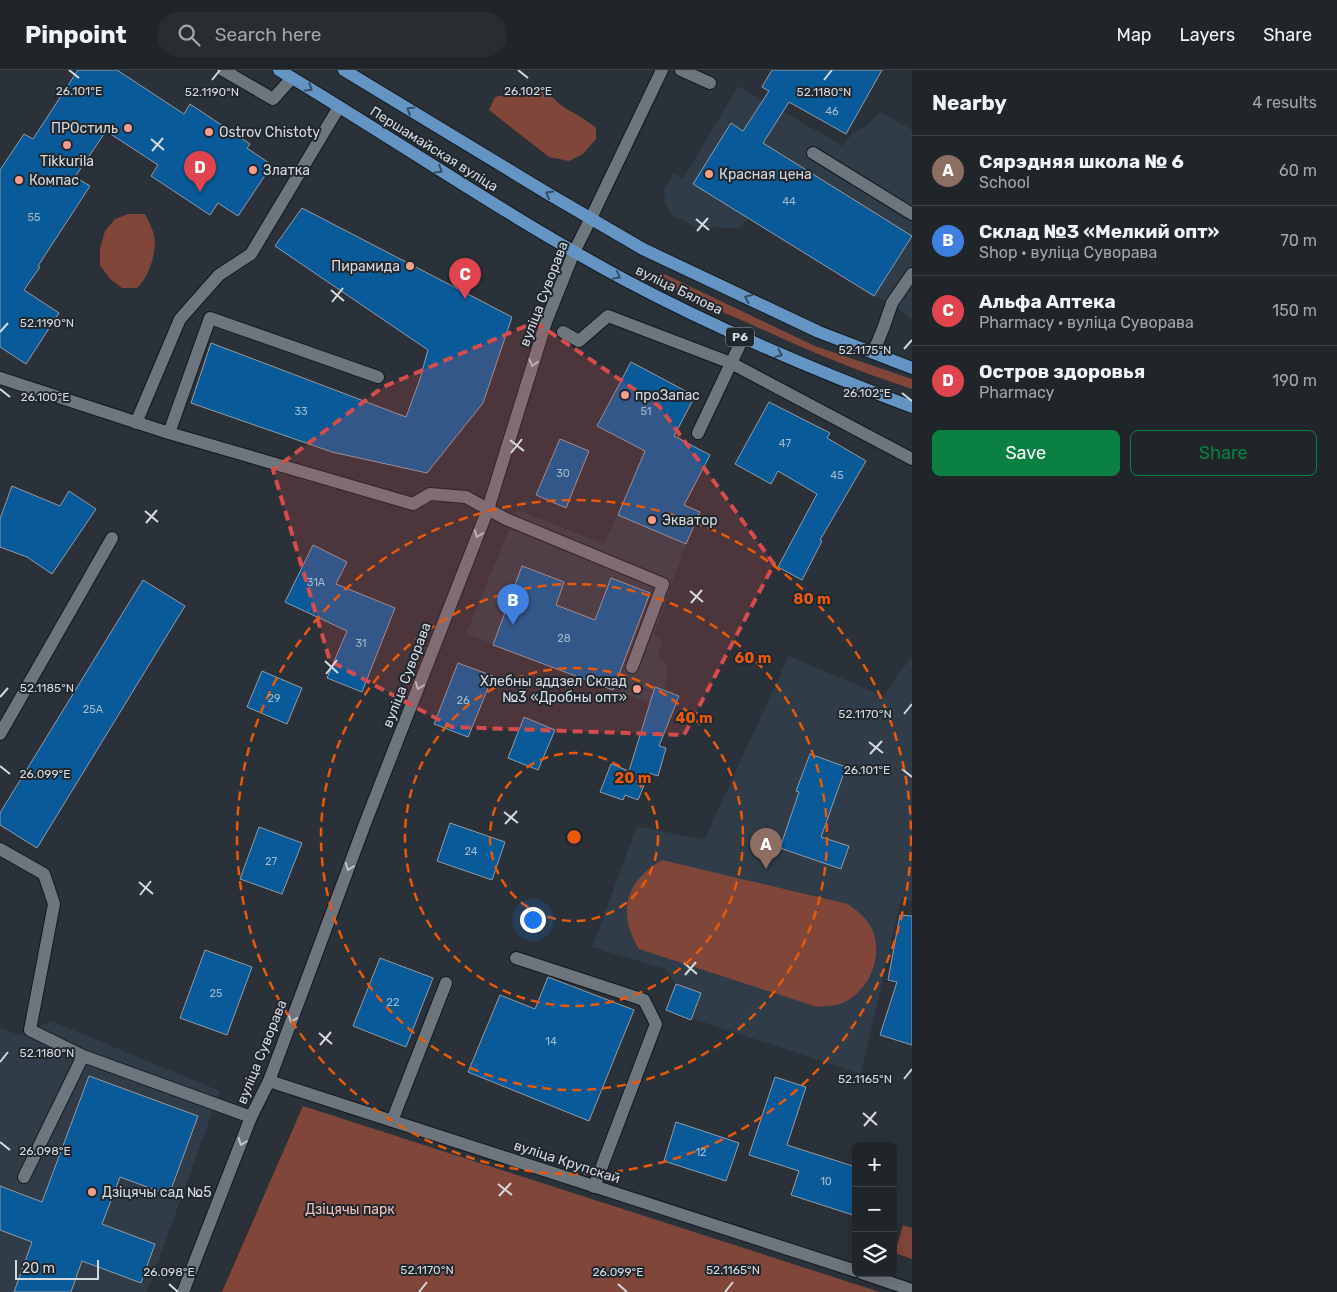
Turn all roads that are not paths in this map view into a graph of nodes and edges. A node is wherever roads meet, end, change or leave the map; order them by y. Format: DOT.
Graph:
graph roads {
  1 [pos="223,70"];
  2 [pos="279,70"];
  3 [pos="344,70"];
  4 [pos="662,70"];
  5 [pos="681,70"];
  6 [pos="292,78"];
  7 [pos="710,83"];
  8 [pos="339,107"];
  9 [pos="813,153"];
  10 [pos="912,214"];
  11 [pos="592,218"];
  12 [pos="574,252"];
  13 [pos="912,274"];
  14 [pos="562,332"];
  15 [pos="743,338"];
  16 [pos="873,353"];
  17 [pos="731,363"];
  18 [pos="912,368"];
  19 [pos="378,377"];
  20 [pos="0,378"];
  21 [pos="912,407"];
  22 [pos="136,423"];
  23 [pos="169,433"];
  24 [pos="698,433"];
  25 [pos="912,459"];
  26 [pos="488,509"];
  27 [pos="112,538"];
  28 [pos="632,666"];
  29 [pos="0,734"];
  30 [pos="0,849"];
  31 [pos="516,958"];
  32 [pos="446,983"];
  33 [pos="82,1056"];
  34 [pos="269,1081"];
  35 [pos="251,1118"];
  36 [pos="392,1121"];
  37 [pos="24,1177"];
  38 [pos="594,1186"];
  39 [pos="852,1270"];
  40 [pos="874,1277"];
  41 [pos="912,1290"];
  42 [pos="183,1292"];
  1 -- 6 [label="street"];
  2 -- 6 [label="main road, Першамайская вуліца / Р6"];
  11 -- 3 [label="main road, Першамайская вуліца, one-way"];
  4 -- 11 [label="street, вуліца Суворава"];
  5 -- 7 [label="street"];
  6 -- 8 [label="main road, Першамайская вуліца / Р6, one-way"];
  8 -- 12 [label="main road, Першамайская вуліца / Р6, one-way"];
  8 -- 22 [label="street"];
  9 -- 10 [label="street"];
  11 -- 12 [label="street, вуліца Суворава"];
  16 -- 11 [label="main road, вуліца Бялова, one-way"];
  12 -- 15 [label="main road, вуліца Бялова / Р6, one-way"];
  12 -- 26 [label="street, вуліца Суворава, one-way"];
  13 -- 16 [label="street"];
  14 -- 17 [label="street"];
  15 -- 17 [label="street"];
  15 -- 21 [label="main road, вуліца Бялова / Р6, one-way"];
  16 -- 18 [label="main road, вуліца Бялова"];
  17 -- 24 [label="street"];
  17 -- 25 [label="street"];
  19 -- 23 [label="street"];
  20 -- 22 [label="street"];
  22 -- 23 [label="street"];
  23 -- 26 [label="street"];
  26 -- 28 [label="street"];
  26 -- 34 [label="street, вуліца Суворава, one-way"];
  27 -- 29 [label="street"];
  30 -- 33 [label="street"];
  31 -- 38 [label="street"];
  32 -- 36 [label="street"];
  33 -- 35 [label="street"];
  33 -- 37 [label="street"];
  34 -- 35 [label="street, вуліца Суворава"];
  34 -- 36 [label="street, вуліца Крупскай"];
  35 -- 42 [label="street, вуліца Суворава, one-way"];
  36 -- 38 [label="street, вуліца Крупскай"];
  38 -- 39 [label="street, вуліца Крупскай"];
  40 -- 41 [label="street"];
}
